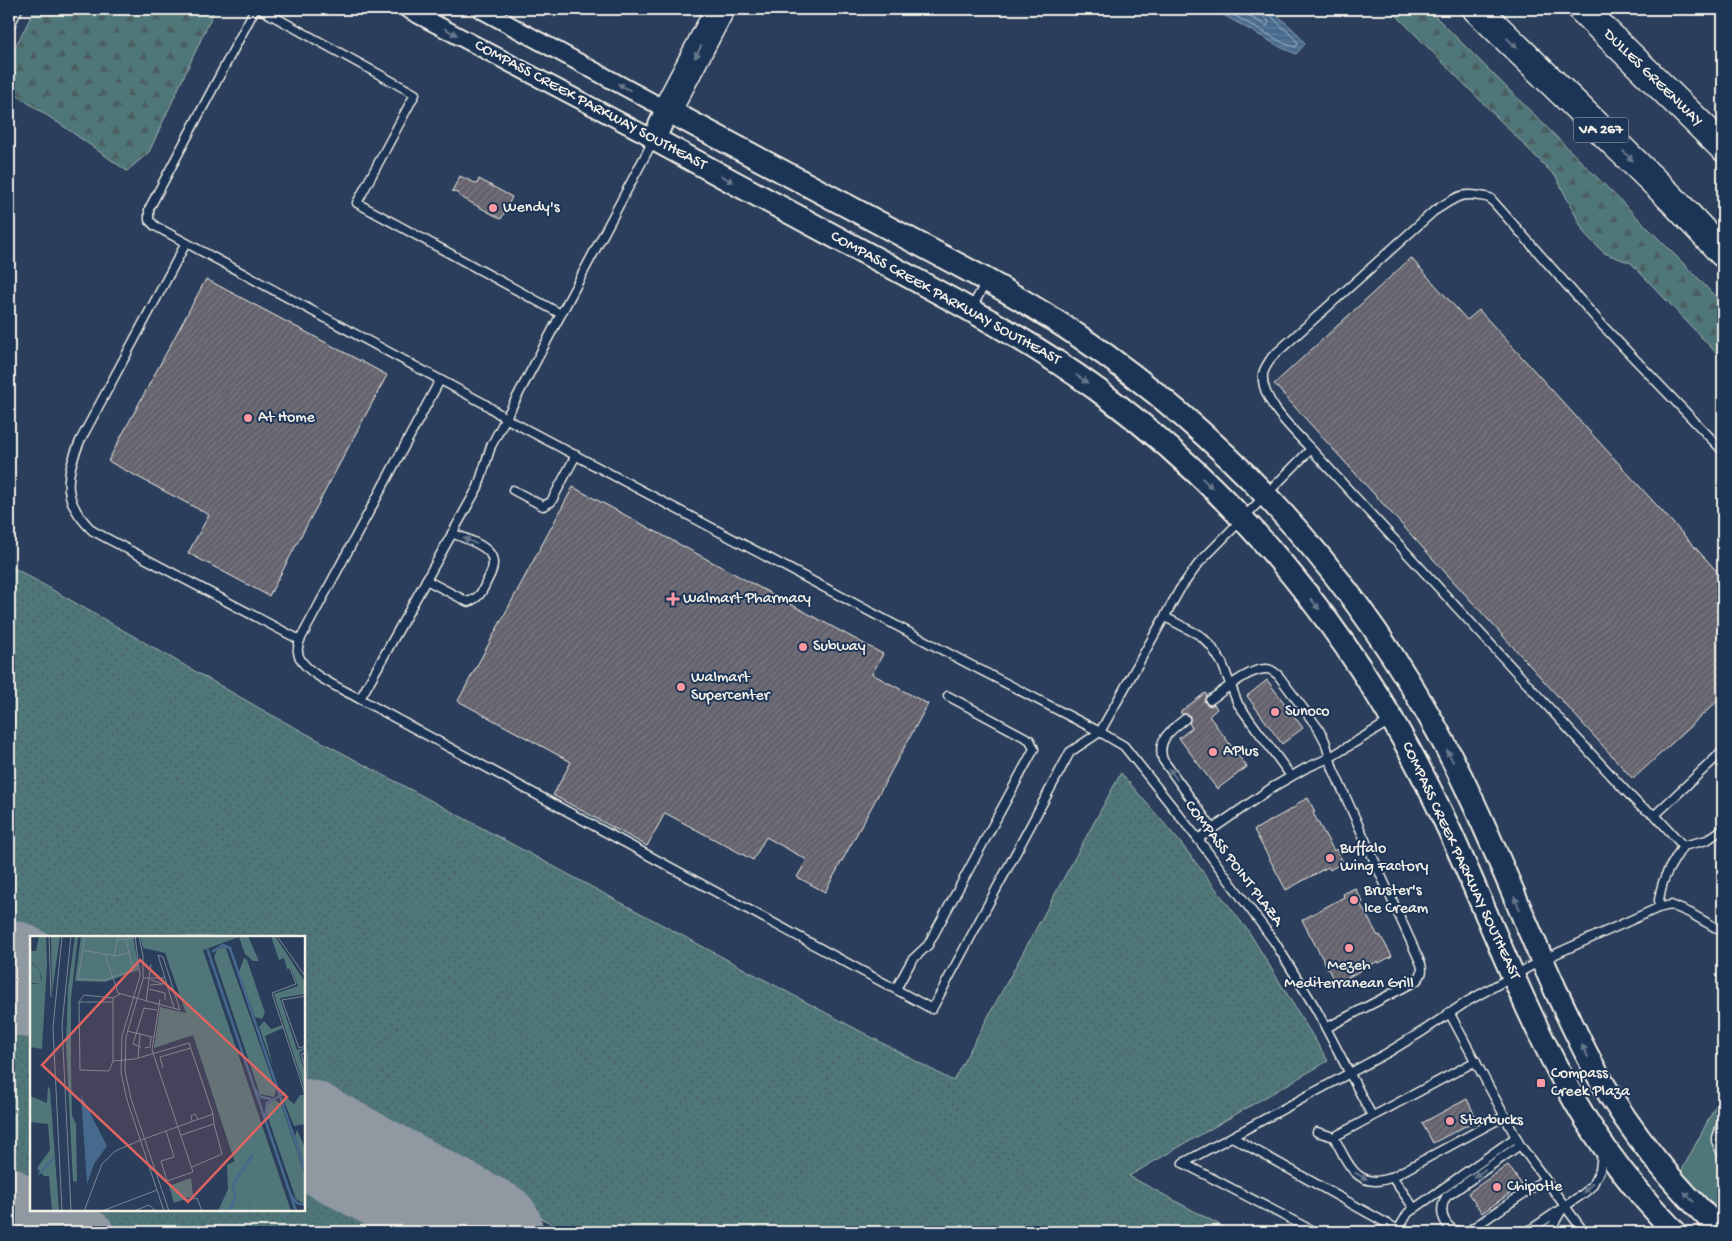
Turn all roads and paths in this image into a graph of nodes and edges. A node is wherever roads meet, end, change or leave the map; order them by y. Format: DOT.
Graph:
graph roads {
  1 [pos="18,9"];
  2 [pos="255,9"];
  3 [pos="260,9"];
  4 [pos="408,9"];
  5 [pos="480,9"];
  6 [pos="720,9"];
  7 [pos="1477,9"];
  8 [pos="1582,9"];
  9 [pos="9,27"];
  10 [pos="667,110"];
  11 [pos="654,139"];
  12 [pos="1723,147"];
  13 [pos="186,243"];
  14 [pos="1723,253"];
  15 [pos="987,280"];
  16 [pos="971,310"];
  17 [pos="561,314"];
  18 [pos="440,380"];
  19 [pos="506,418"];
  20 [pos="1311,449"];
  21 [pos="1723,451"];
  22 [pos="576,455"];
  23 [pos="513,490"];
  24 [pos="1266,494"];
  25 [pos="1244,518"];
  26 [pos="452,533"];
  27 [pos="426,580"];
  28 [pos="1165,617"];
  29 [pos="300,640"];
  30 [pos="1231,684"];
  31 [pos="948,696"];
  32 [pos="360,700"];
  33 [pos="1210,700"];
  34 [pos="1185,719"];
  35 [pos="1392,720"];
  36 [pos="1100,732"];
  37 [pos="1723,751"];
  38 [pos="1329,758"];
  39 [pos="1291,776"];
  40 [pos="1655,814"];
  41 [pos="1212,828"];
  42 [pos="1723,829"];
  43 [pos="1198,838"];
  44 [pos="1683,846"];
  45 [pos="1658,908"];
  46 [pos="1723,932"];
  47 [pos="1542,960"];
  48 [pos="1513,976"];
  49 [pos="896,989"];
  50 [pos="1449,1012"];
  51 [pos="1326,1028"];
  52 [pos="1476,1061"];
  53 [pos="1349,1073"];
  54 [pos="1372,1116"];
  55 [pos="1505,1116"];
  56 [pos="1723,1119"];
  57 [pos="1317,1132"];
  58 [pos="1232,1137"];
  59 [pos="1334,1137"];
  60 [pos="1516,1137"];
  61 [pos="1603,1144"];
  62 [pos="1520,1145"];
  63 [pos="1723,1156"];
  64 [pos="1392,1177"];
  65 [pos="1545,1179"];
  66 [pos="1564,1206"];
  67 [pos="1414,1208"];
  68 [pos="1400,1231"];
  69 [pos="1470,1231"];
  70 [pos="1315,1232"];
  71 [pos="1527,1232"];
  72 [pos="1543,1232"];
  73 [pos="1584,1232"];
  74 [pos="1675,1232"];
  75 [pos="1723,1232"];
  1 -- 9 [label="lane"];
  2 -- 13 [label="lane, COMPASS POINT PLAZA"];
  3 -- 17 [label="lane"];
  4 -- 11 [label="street, COMPASS CREEK PARKWAY SOUTHEAST, one-way"];
  10 -- 5 [label="street, COMPASS CREEK PARKWAY SOUTHEAST, one-way"];
  6 -- 10 [label="highway, one-way"];
  7 -- 14 [label="highway, VA 267, one-way"];
  8 -- 12 [label="highway, DULLES GREENWAY"];
  10 -- 11 [label="street"];
  10 -- 15 [label="street, COMPASS CREEK PARKWAY SOUTHEAST"];
  11 -- 16 [label="street, COMPASS CREEK PARKWAY SOUTHEAST, one-way"];
  11 -- 17 [label="lane"];
  13 -- 18 [label="lane, COMPASS POINT PLAZA"];
  13 -- 29 [label="lane"];
  15 -- 16 [label="lane"];
  15 -- 24 [label="street, COMPASS CREEK PARKWAY SOUTHEAST"];
  16 -- 25 [label="street, COMPASS CREEK PARKWAY SOUTHEAST, one-way"];
  17 -- 19 [label="lane"];
  18 -- 19 [label="lane, COMPASS POINT PLAZA"];
  18 -- 29 [label="lane"];
  19 -- 22 [label="lane, COMPASS POINT PLAZA"];
  19 -- 26 [label="lane"];
  20 -- 21 [label="lane"];
  20 -- 24 [label="lane"];
  20 -- 40 [label="lane"];
  22 -- 23 [label="lane"];
  22 -- 36 [label="lane, COMPASS POINT PLAZA"];
  24 -- 25 [label="lane"];
  47 -- 24 [label="street, COMPASS CREEK PARKWAY SOUTHEAST, one-way"];
  25 -- 28 [label="lane"];
  25 -- 35 [label="street, COMPASS CREEK PARKWAY SOUTHEAST, one-way"];
  26 -- 27 [label="lane"];
  27 -- 26 [label="lane, one-way"];
  27 -- 32 [label="lane"];
  28 -- 30 [label="lane"];
  28 -- 36 [label="lane"];
  29 -- 32 [label="lane"];
  30 -- 33 [label="lane"];
  30 -- 38 [label="lane"];
  30 -- 39 [label="lane"];
  31 -- 49 [label="lane"];
  32 -- 49 [label="lane"];
  41 -- 34 [label="lane, one-way"];
  35 -- 38 [label="lane"];
  35 -- 48 [label="street, COMPASS CREEK PARKWAY SOUTHEAST"];
  36 -- 43 [label="lane, COMPASS POINT PLAZA"];
  36 -- 49 [label="lane"];
  37 -- 40 [label="lane"];
  38 -- 39 [label="lane"];
  38 -- 51 [label="lane"];
  39 -- 41 [label="lane"];
  40 -- 44 [label="lane"];
  41 -- 43 [label="lane"];
  42 -- 44 [label="lane"];
  43 -- 51 [label="lane, COMPASS POINT PLAZA"];
  44 -- 45 [label="lane"];
  45 -- 46 [label="lane"];
  45 -- 47 [label="lane"];
  47 -- 48 [label="lane"];
  75 -- 47 [label="street, COMPASS CREEK PARKWAY SOUTHEAST, one-way"];
  48 -- 50 [label="lane"];
  48 -- 61 [label="street, COMPASS CREEK PARKWAY SOUTHEAST"];
  50 -- 52 [label="lane"];
  50 -- 53 [label="lane"];
  51 -- 53 [label="lane, COMPASS POINT PLAZA"];
  52 -- 54 [label="lane"];
  52 -- 55 [label="lane"];
  53 -- 54 [label="lane, COMPASS POINT PLAZA"];
  53 -- 58 [label="lane"];
  54 -- 59 [label="lane"];
  55 -- 60 [label="lane"];
  55 -- 64 [label="lane"];
  56 -- 63 [label="lane"];
  57 -- 59 [label="lane"];
  58 -- 68 [label="lane"];
  58 -- 70 [label="lane"];
  59 -- 64 [label="lane, one-way"];
  60 -- 62 [label="lane"];
  60 -- 67 [label="lane"];
  61 -- 66 [label="lane, one-way"];
  61 -- 74 [label="street, COMPASS CREEK PARKWAY SOUTHEAST"];
  62 -- 65 [label="lane"];
  62 -- 69 [label="lane, one-way"];
  64 -- 67 [label="lane"];
  65 -- 66 [label="lane"];
  65 -- 69 [label="lane"];
  66 -- 71 [label="lane"];
  66 -- 72 [label="lane"];
  66 -- 73 [label="lane"];
  67 -- 68 [label="lane"];
}
